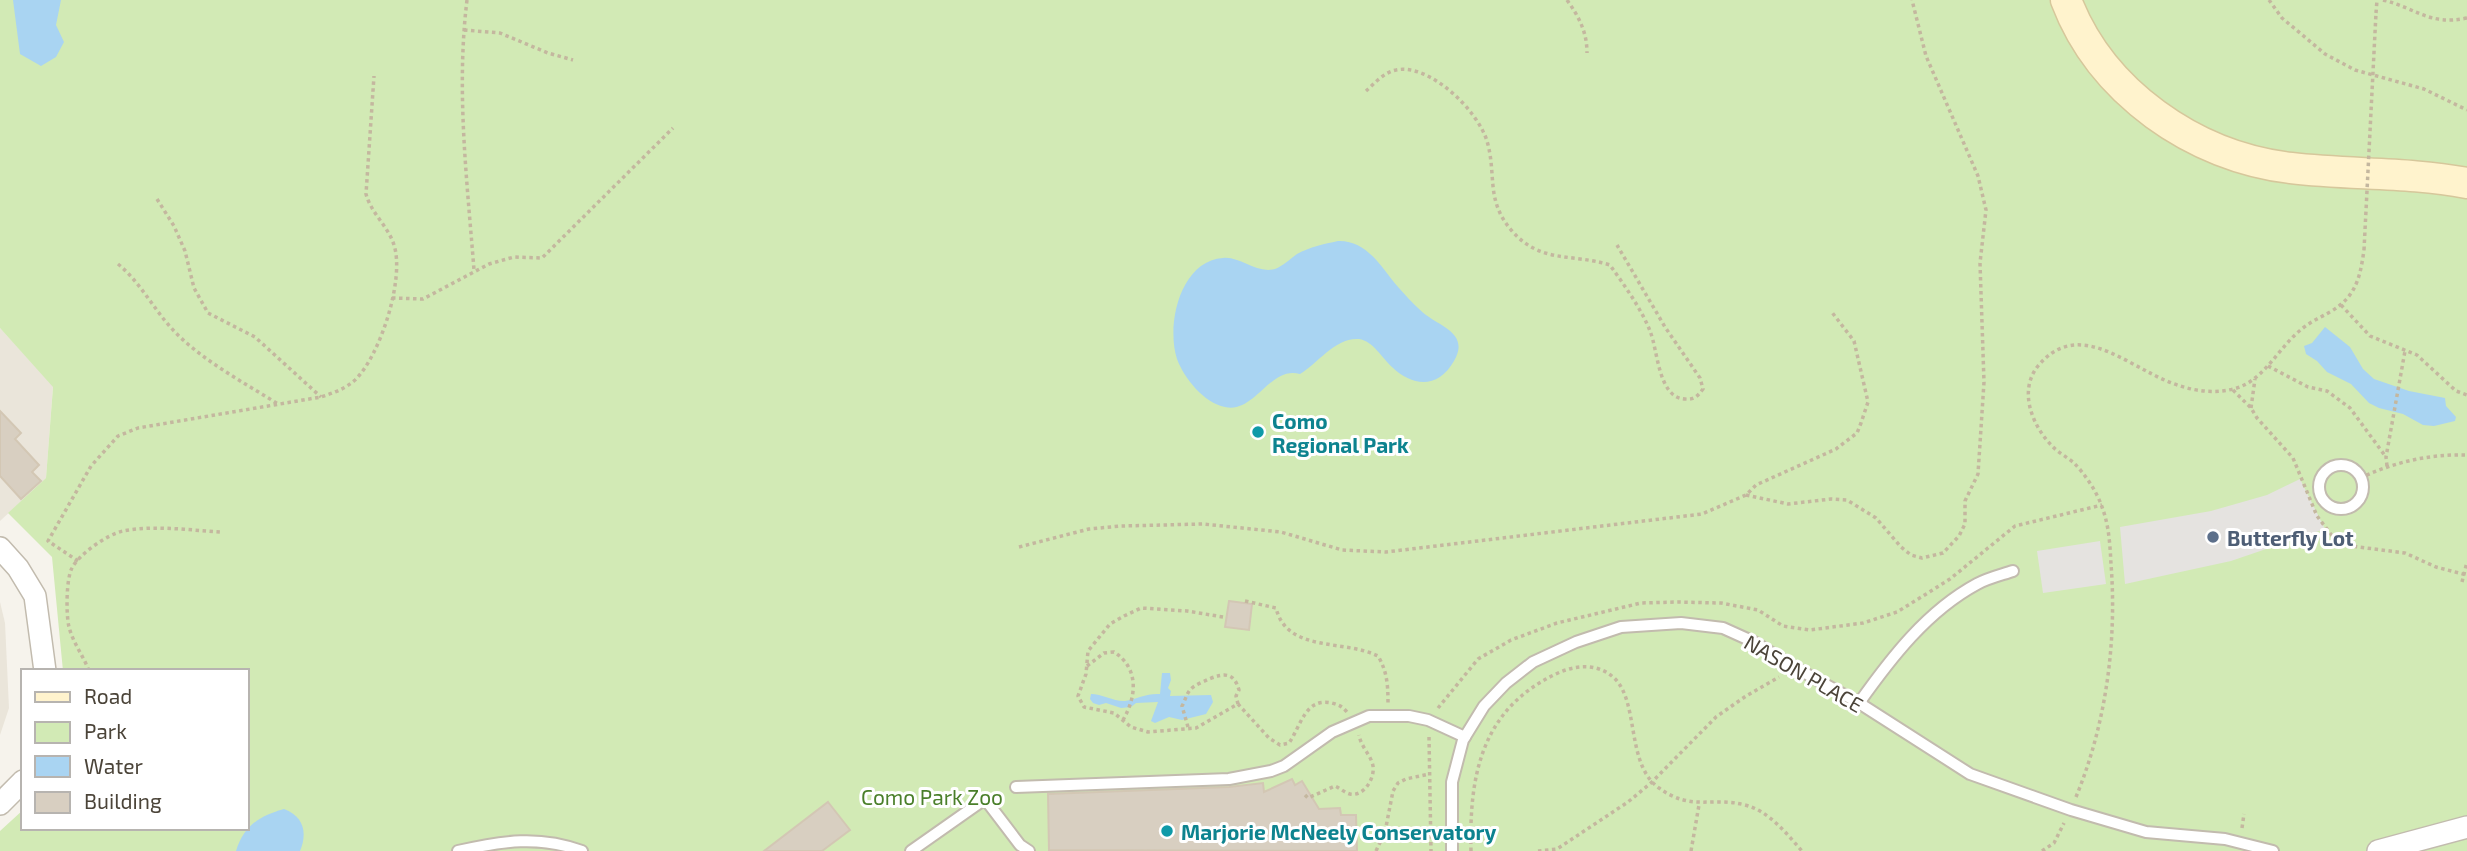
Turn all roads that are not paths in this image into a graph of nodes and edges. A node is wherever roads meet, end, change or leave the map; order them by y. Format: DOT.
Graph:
graph roads {
  1 [pos="2066,0"];
  2 [pos="2467,183"];
  3 [pos="2360,478"];
  4 [pos="0,548"];
  5 [pos="2013,571"];
  6 [pos="45,669"];
  7 [pos="1858,703"];
  8 [pos="1465,737"];
  9 [pos="21,782"];
  10 [pos="1016,787"];
  11 [pos="0,804"];
  12 [pos="2467,827"];
  13 [pos="458,851"];
  14 [pos="582,851"];
  15 [pos="911,851"];
  16 [pos="1029,851"];
  17 [pos="1452,851"];
  18 [pos="2273,851"];
  19 [pos="2378,851"];
  1 -- 2 [label="main road"];
  3 -- 3 [label="lane"];
  4 -- 6 [label="street"];
  5 -- 7 [label="lane"];
  7 -- 8 [label="lane, NASON PLACE"];
  7 -- 18 [label="lane, NASON PLACE"];
  8 -- 10 [label="lane"];
  8 -- 17 [label="lane, NASON PLACE"];
  9 -- 11 [label="street"];
  12 -- 19 [label="street"];
  13 -- 14 [label="lane"];
  15 -- 16 [label="lane"];
}
